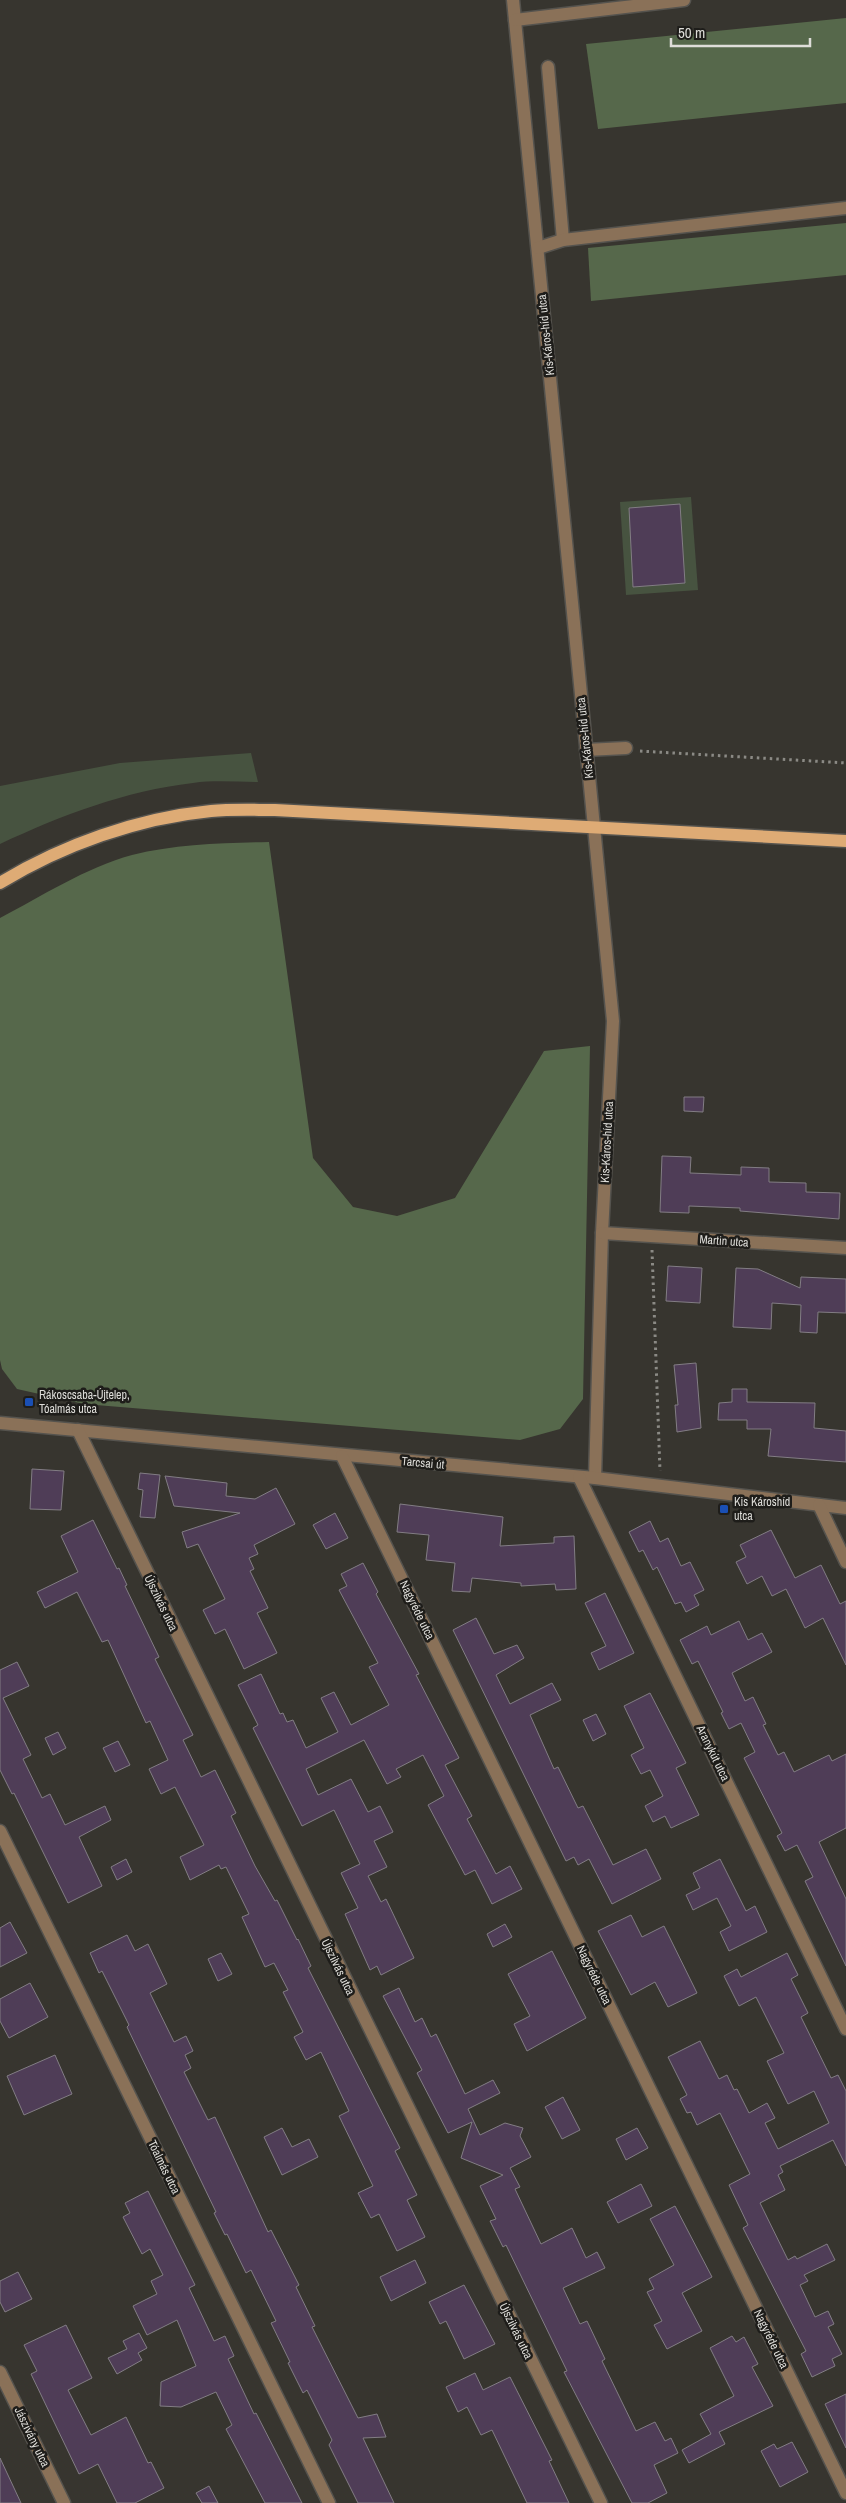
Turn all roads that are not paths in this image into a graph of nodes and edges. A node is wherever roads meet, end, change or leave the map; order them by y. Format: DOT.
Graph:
graph roads {
  1 [pos="513,0"];
  2 [pos="684,0"];
  3 [pos="515,20"];
  4 [pos="548,67"];
  5 [pos="846,208"];
  6 [pos="563,240"];
  7 [pos="538,248"];
  8 [pos="626,748"];
  9 [pos="586,750"];
  10 [pos="594,827"];
  11 [pos="846,840"];
  12 [pos="0,883"];
  13 [pos="602,1233"];
  14 [pos="846,1248"];
  15 [pos="1,1421"];
  16 [pos="78,1430"];
  17 [pos="342,1456"];
  18 [pos="579,1477"];
  19 [pos="595,1478"];
  20 [pos="819,1506"];
  21 [pos="846,1508"];
  22 [pos="846,1562"];
  23 [pos="0,1830"];
  24 [pos="846,2029"];
  25 [pos="0,2372"];
  26 [pos="846,2493"];
  27 [pos="64,2503"];
  28 [pos="329,2503"];
  29 [pos="601,2503"];
  1 -- 3 [label="street, Kis-Káros-híd utca"];
  2 -- 3 [label="street"];
  3 -- 7 [label="street, Kis-Káros-híd utca"];
  4 -- 6 [label="street"];
  5 -- 6 [label="street"];
  6 -- 7 [label="street"];
  7 -- 9 [label="street, Kis-Káros-híd utca"];
  8 -- 9 [label="street"];
  9 -- 10 [label="street, Kis-Káros-híd utca"];
  10 -- 11 [label="main road"];
  10 -- 12 [label="main road"];
  10 -- 13 [label="street, Kis-Káros-híd utca"];
  13 -- 14 [label="street, Martin utca"];
  13 -- 19 [label="street, Kis-Káros-híd utca"];
  15 -- 16 [label="street, Tarcsai út"];
  16 -- 17 [label="street, Tarcsai út"];
  16 -- 29 [label="street, Újszilvás utca"];
  17 -- 18 [label="street, Tarcsai út"];
  17 -- 26 [label="street, Nagyréde utca"];
  18 -- 19 [label="street, Tarcsai út"];
  18 -- 24 [label="street, Aranykút utca"];
  19 -- 20 [label="street, Tarcsai út"];
  20 -- 21 [label="street, Tarcsai út"];
  20 -- 22 [label="street"];
  23 -- 28 [label="street, Tóalmás utca"];
  25 -- 27 [label="street, Jászivány utca"];
}
